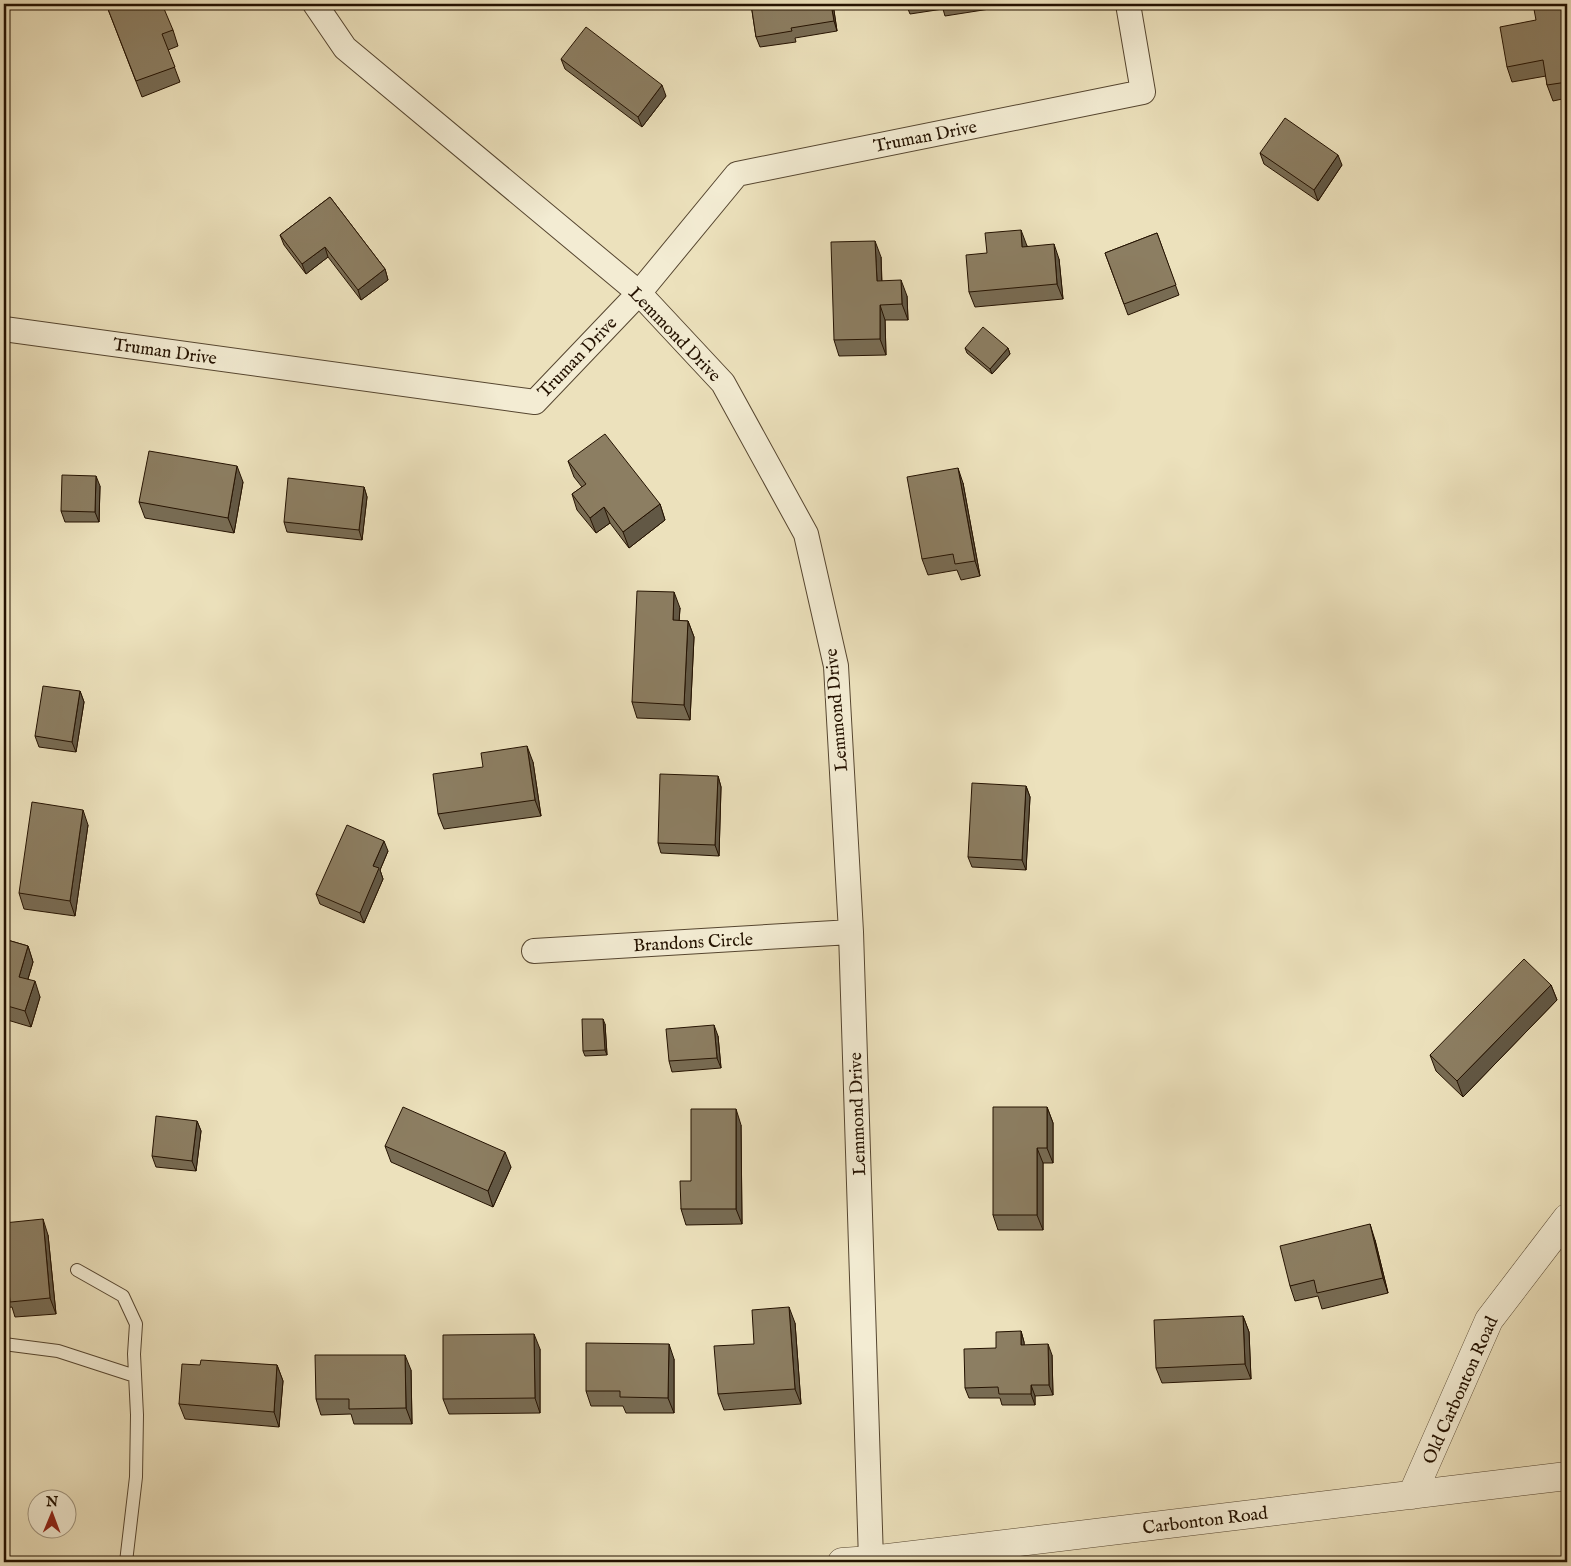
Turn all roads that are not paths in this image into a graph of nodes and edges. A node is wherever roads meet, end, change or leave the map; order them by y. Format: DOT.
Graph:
graph roads {
  1 [pos="315,4"];
  2 [pos="1128,4"];
  3 [pos="639,294"];
  4 [pos="4,329"];
  5 [pos="851,932"];
  6 [pos="534,951"];
  7 [pos="1567,1218"];
  8 [pos="76,1270"];
  9 [pos="4,1344"];
  10 [pos="136,1376"];
  11 [pos="1567,1476"];
  12 [pos="1412,1495"];
  13 [pos="871,1560"];
  14 [pos="126,1562"];
  15 [pos="842,1562"];
  1 -- 3 [label="street, Lemmond Drive"];
  2 -- 3 [label="street, Truman Drive"];
  3 -- 4 [label="street, Truman Drive"];
  3 -- 5 [label="street, Lemmond Drive"];
  5 -- 6 [label="street, Brandons Circle"];
  5 -- 13 [label="street, Lemmond Drive"];
  7 -- 12 [label="street, Old Carbonton Road"];
  8 -- 10 [label="lane"];
  9 -- 10 [label="lane"];
  10 -- 14 [label="lane"];
  11 -- 12 [label="street, Carbonton Road"];
  12 -- 13 [label="street, Carbonton Road"];
  13 -- 15 [label="street, Carbonton Road"];
}
